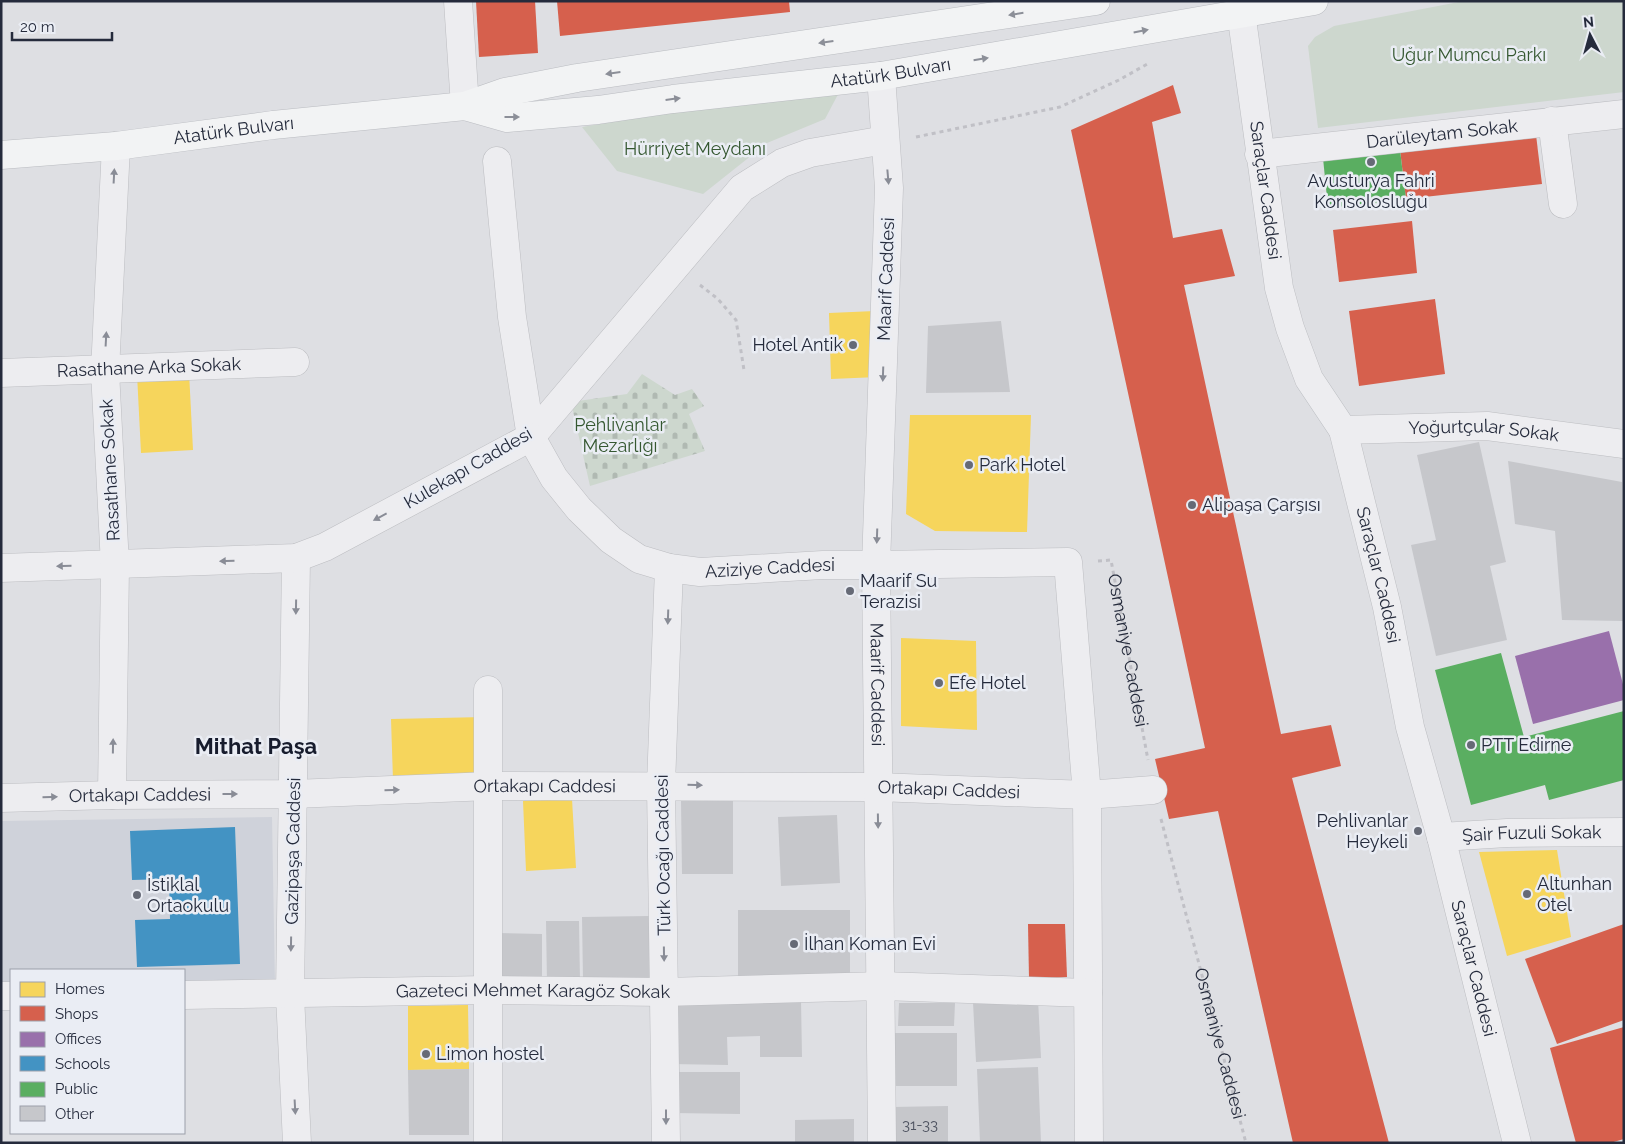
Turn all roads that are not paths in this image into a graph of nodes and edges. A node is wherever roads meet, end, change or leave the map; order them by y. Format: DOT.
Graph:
graph roads {
  1 [pos="458,1"];
  2 [pos="1096,1"];
  3 [pos="1314,1"];
  4 [pos="1064,4"];
  5 [pos="1240,7"];
  6 [pos="874,35"];
  7 [pos="881,76"];
  8 [pos="465,106"];
  9 [pos="1624,114"];
  10 [pos="1552,121"];
  11 [pos="885,140"];
  12 [pos="116,146"];
  13 [pos="1259,154"];
  14 [pos="1,155"];
  15 [pos="497,161"];
  16 [pos="1563,204"];
  17 [pos="295,362"];
  18 [pos="105,371"];
  19 [pos="1,374"];
  20 [pos="1343,430"];
  21 [pos="531,437"];
  22 [pos="1624,444"];
  23 [pos="296,558"];
  24 [pos="114,565"];
  25 [pos="876,565"];
  26 [pos="1,568"];
  27 [pos="669,568"];
  28 [pos="488,690"];
  29 [pos="661,785"];
  30 [pos="490,786"];
  31 [pos="877,787"];
  32 [pos="1153,790"];
  33 [pos="294,794"];
  34 [pos="112,795"];
  35 [pos="1087,795"];
  36 [pos="1,798"];
  37 [pos="1624,832"];
  38 [pos="1440,837"];
  39 [pos="882,986"];
  40 [pos="488,990"];
  41 [pos="665,992"];
  42 [pos="1088,993"];
  43 [pos="185,995"];
  44 [pos="290,995"];
  45 [pos="297,1143"];
  46 [pos="488,1143"];
  47 [pos="666,1143"];
  48 [pos="882,1143"];
  49 [pos="1089,1143"];
  50 [pos="1517,1143"];
  1 -- 8 [label="street"];
  2 -- 4 [label="main road, Atatürk Bulvarı"];
  3 -- 5 [label="main road, Atatürk Bulvarı"];
  4 -- 6 [label="main road, Atatürk Bulvarı, one-way"];
  7 -- 5 [label="main road, Atatürk Bulvarı, one-way"];
  5 -- 13 [label="street, Saraçlar Caddesi"];
  6 -- 7 [label="main road"];
  6 -- 8 [label="main road, Atatürk Bulvarı, one-way"];
  8 -- 7 [label="main road, Atatürk Bulvarı, one-way"];
  7 -- 11 [label="street, Maarif Caddesi"];
  8 -- 12 [label="main road, Atatürk Bulvarı"];
  9 -- 10 [label="street, Darüleytam Sokak"];
  10 -- 13 [label="street, Darüleytam Sokak"];
  10 -- 16 [label="street"];
  11 -- 21 [label="street, Kulekapı Caddesi"];
  11 -- 25 [label="street, Maarif Caddesi, one-way"];
  12 -- 14 [label="main road, Atatürk Bulvarı"];
  18 -- 12 [label="street, Rasathane Sokak, one-way"];
  13 -- 20 [label="street, Saraçlar Caddesi"];
  15 -- 21 [label="street"];
  17 -- 18 [label="street, Rasathane Arka Sokak"];
  18 -- 19 [label="street, Rasathane Arka Sokak"];
  18 -- 24 [label="street, Rasathane Sokak"];
  20 -- 22 [label="street, Yoğurtçular Sokak"];
  20 -- 38 [label="street, Saraçlar Caddesi"];
  21 -- 23 [label="street, Kulekapı Caddesi, one-way"];
  21 -- 27 [label="street, Aziziye Caddesi"];
  23 -- 24 [label="street, Kulekapı Caddesi, one-way"];
  23 -- 33 [label="street, Gazipaşa Caddesi, one-way"];
  24 -- 26 [label="street, Kulekapı Caddesi, one-way"];
  34 -- 24 [label="street, Rasathane Sokak, one-way"];
  25 -- 27 [label="street, Aziziye Caddesi"];
  25 -- 31 [label="street, Maarif Caddesi"];
  25 -- 35 [label="street, Aziziye Caddesi"];
  27 -- 29 [label="street, Türk Ocağı Caddesi, one-way"];
  28 -- 30 [label="street"];
  29 -- 30 [label="street, Ortakapı Caddesi"];
  29 -- 31 [label="street, Ortakapı Caddesi, one-way"];
  29 -- 41 [label="street, Türk Ocağı Caddesi, one-way"];
  33 -- 30 [label="street, Ortakapı Caddesi, one-way"];
  30 -- 40 [label="street"];
  31 -- 35 [label="street, Ortakapı Caddesi"];
  31 -- 39 [label="street, Maarif Caddesi, one-way"];
  32 -- 35 [label="street, Ortakapı Caddesi"];
  34 -- 33 [label="street, Ortakapı Caddesi, one-way"];
  33 -- 44 [label="street, Gazipaşa Caddesi, one-way"];
  36 -- 34 [label="street, Ortakapı Caddesi, one-way"];
  35 -- 42 [label="street"];
  37 -- 38 [label="street, Şair Fuzuli Sokak"];
  38 -- 50 [label="street, Saraçlar Caddesi"];
  39 -- 41 [label="street, Gazeteci Mehmet Karagöz Sokak"];
  39 -- 42 [label="street, Gazeteci Mehmet Karagöz Sokak"];
  39 -- 48 [label="street, Maarif Caddesi"];
  40 -- 41 [label="street, Gazeteci Mehmet Karagöz Sokak"];
  40 -- 44 [label="street, Gazeteci Mehmet Karagöz Sokak"];
  40 -- 46 [label="street"];
  41 -- 47 [label="street, Türk Ocağı Caddesi, one-way"];
  42 -- 49 [label="street"];
  43 -- 44 [label="street, Gazeteci Mehmet Karagöz Sokak"];
  44 -- 45 [label="street, Gazipaşa Caddesi, one-way"];
}
